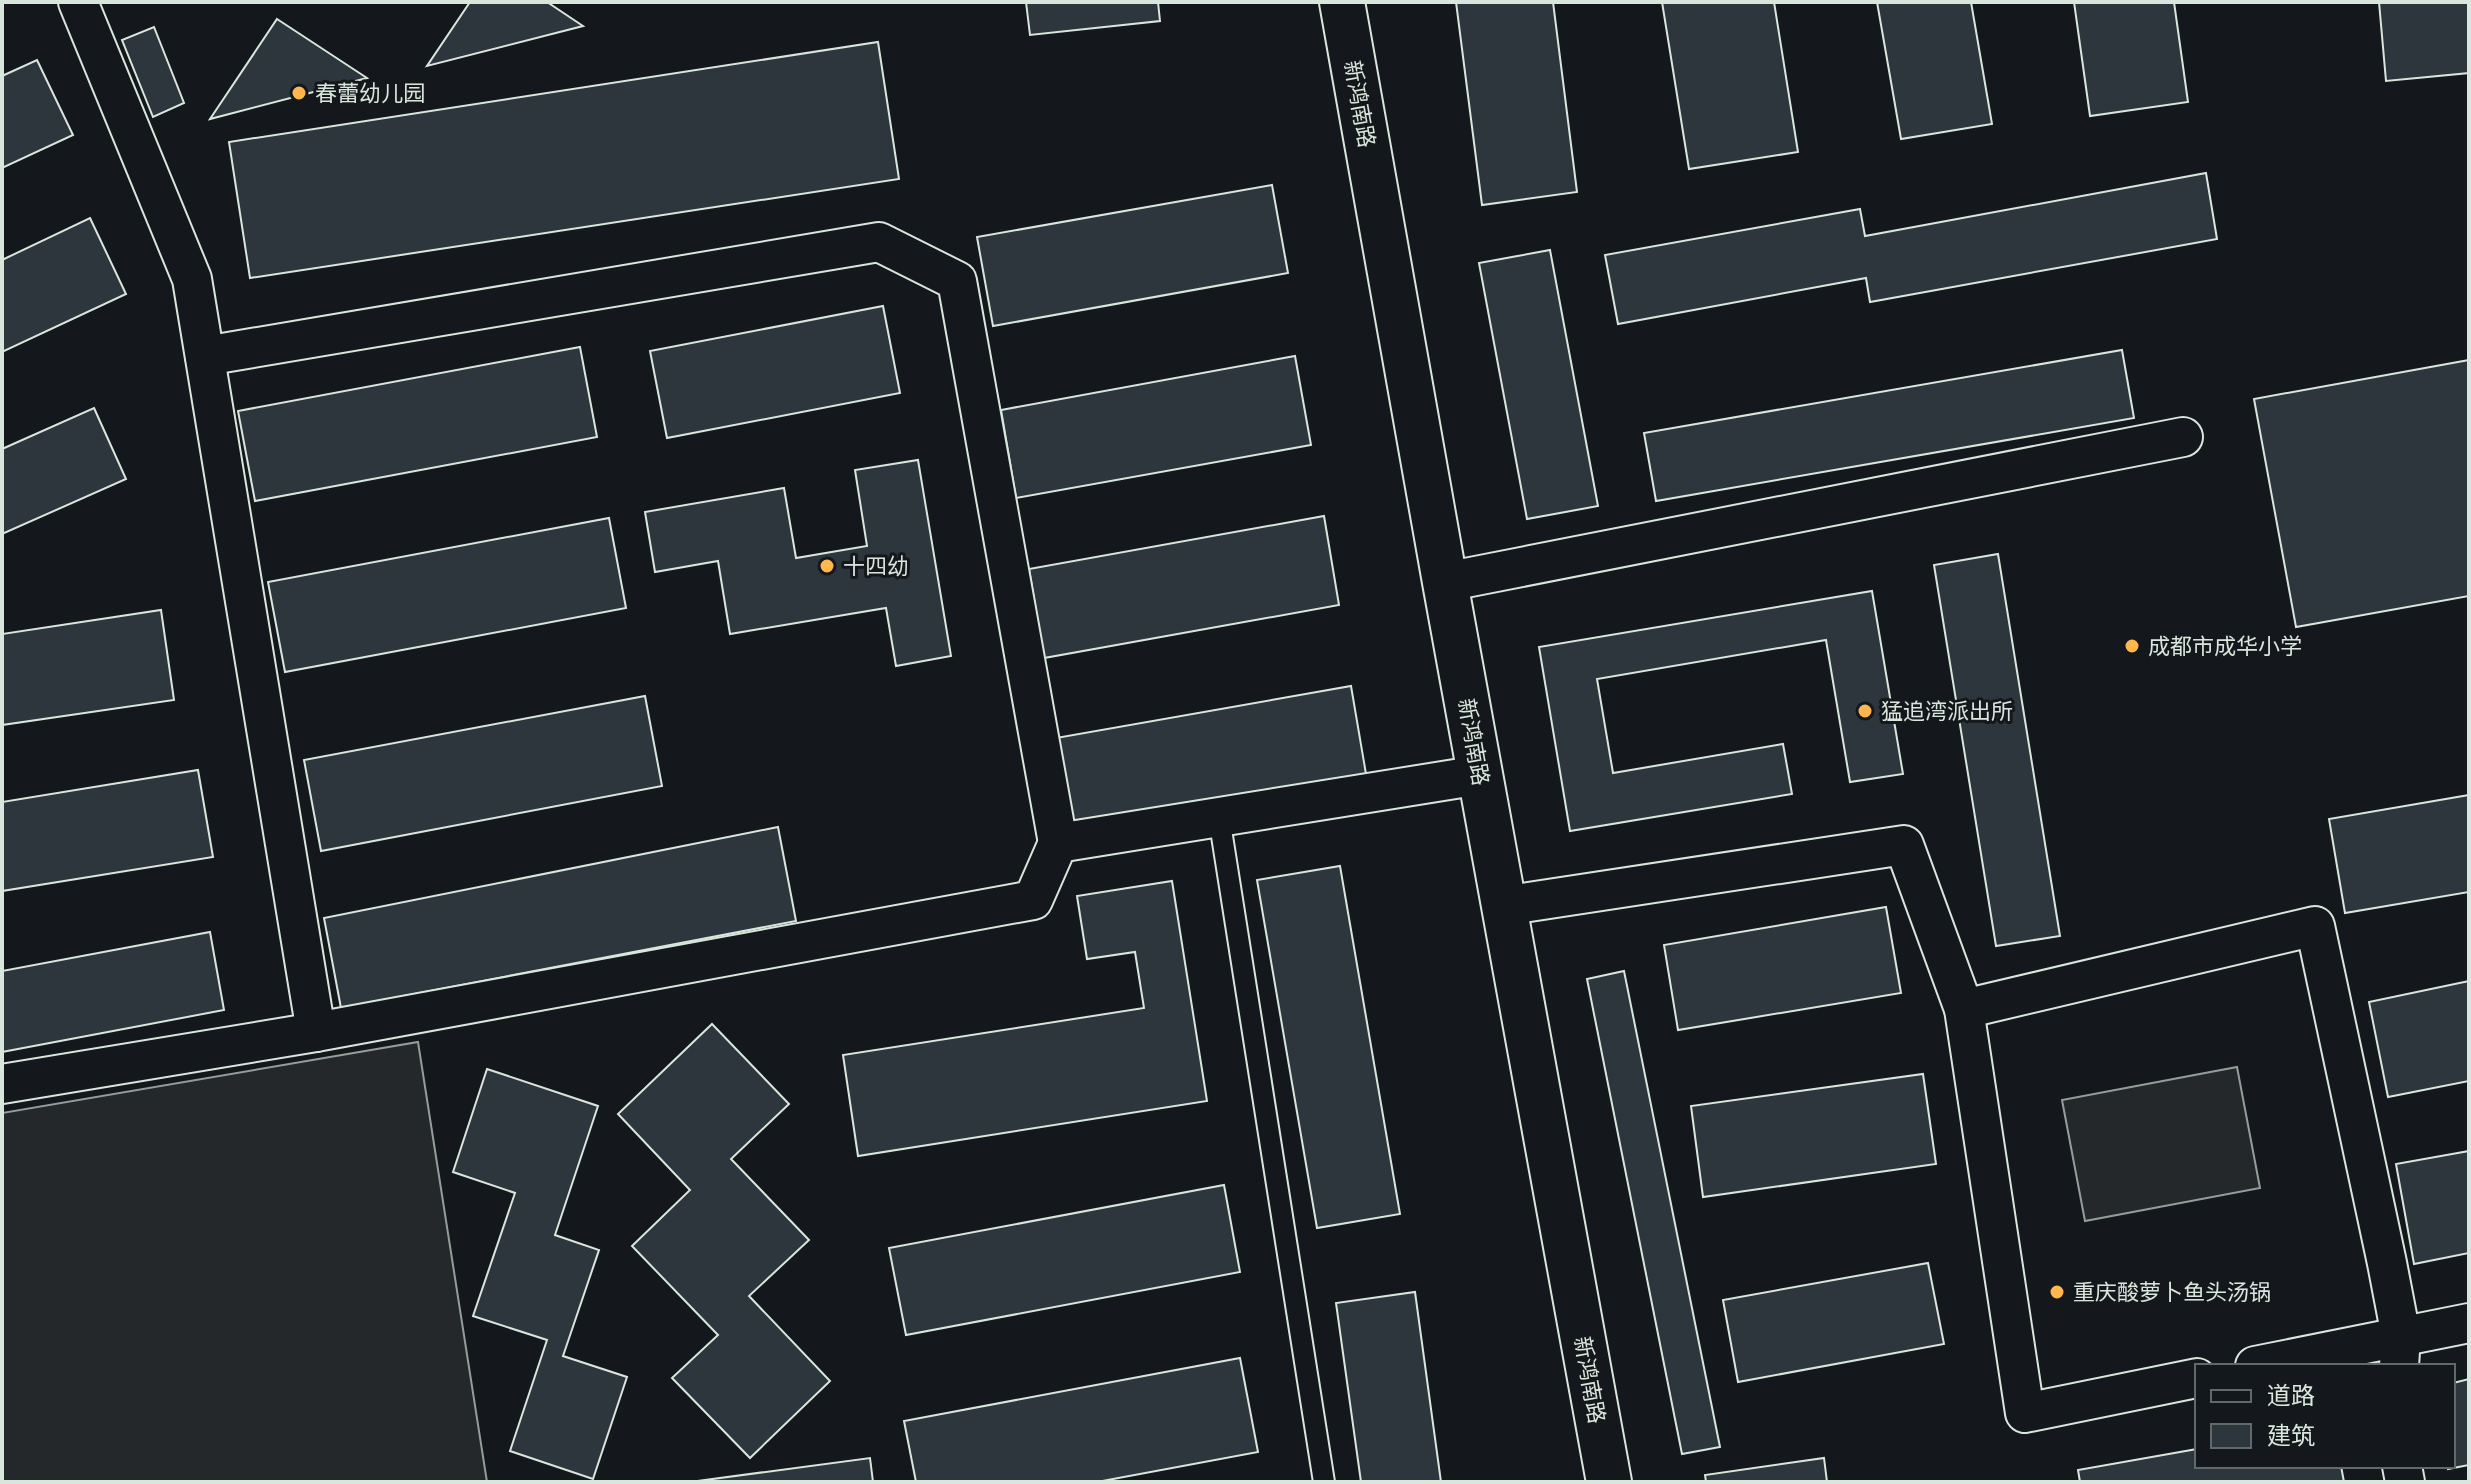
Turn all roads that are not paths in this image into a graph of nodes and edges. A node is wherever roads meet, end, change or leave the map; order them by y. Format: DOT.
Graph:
graph roads {
  1 [pos="78,2"];
  2 [pos="1342,2"];
  3 [pos="205,356"];
  4 [pos="2183,437"];
  5 [pos="1445,582"];
  6 [pos="1480,775"];
  7 [pos="1219,817"];
  8 [pos="1058,843"];
  9 [pos="1503,906"];
  10 [pos="1964,1009"];
  11 [pos="316,1032"];
  12 [pos="2,1084"];
  13 [pos="2469,1323"];
  14 [pos="2400,1351"];
  15 [pos="2274,1364"];
  16 [pos="2195,1378"];
  17 [pos="1324,1482"];
  18 [pos="1609,1482"];
  1 -- 3 [label="street"];
  2 -- 5 [label="street, 新鸿南路"];
  3 -- 8 [label="street"];
  3 -- 11 [label="street"];
  4 -- 5 [label="street"];
  5 -- 6 [label="street, 新鸿南路"];
  6 -- 7 [label="street"];
  6 -- 9 [label="street, 新鸿南路"];
  7 -- 8 [label="street"];
  7 -- 17 [label="lane"];
  8 -- 11 [label="street"];
  9 -- 10 [label="street"];
  9 -- 18 [label="street, 新鸿南路"];
  10 -- 14 [label="street"];
  10 -- 16 [label="street"];
  11 -- 12 [label="street"];
  13 -- 14 [label="street"];
  14 -- 15 [label="street"];
}
